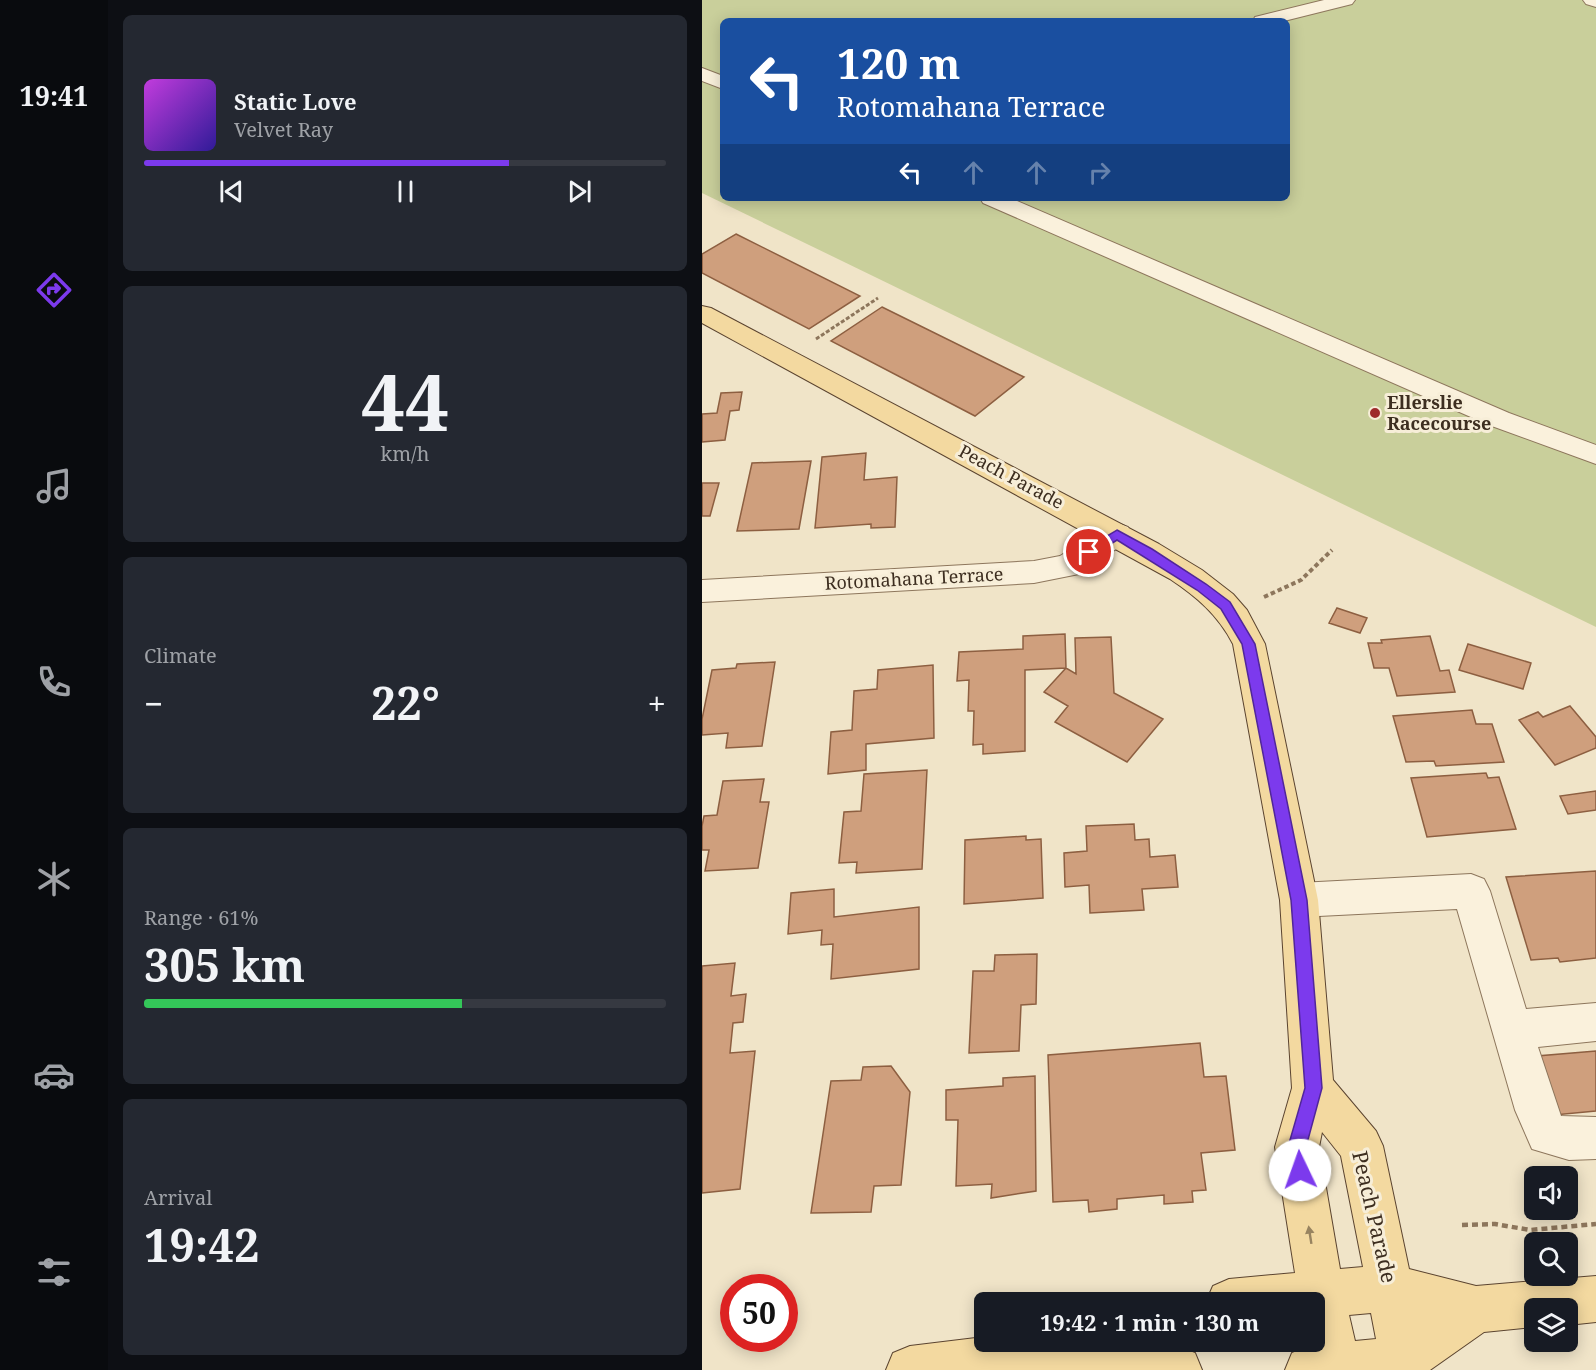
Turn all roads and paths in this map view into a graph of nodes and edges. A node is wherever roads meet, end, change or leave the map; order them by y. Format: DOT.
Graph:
graph roads {
  1 [pos="1346,0"];
  2 [pos="1274,18"];
  3 [pos="702,74"];
  4 [pos="720,82"];
  5 [pos="998,201"];
  6 [pos="878,298"];
  7 [pos="702,313"];
  8 [pos="787,358"];
  9 [pos="1596,455"];
  10 [pos="1117,534"];
  11 [pos="1332,550"];
  12 [pos="702,591"];
  13 [pos="1232,612"];
  14 [pos="1299,900"];
  15 [pos="1596,1022"];
  16 [pos="1512,1030"];
  17 [pos="1313,1088"];
  18 [pos="1596,1138"];
  19 [pos="1596,1224"];
  20 [pos="1462,1225"];
  21 [pos="1390,1288"];
  22 [pos="1320,1292"];
  23 [pos="1325,1293"];
  24 [pos="1596,1299"];
  25 [pos="1476,1310"];
  26 [pos="1054,1352"];
  27 [pos="1136,1352"];
  28 [pos="1322,1352"];
  29 [pos="1404,1360"];
  30 [pos="1322,1369"];
  31 [pos="910,1370"];
  32 [pos="1178,1370"];
  1 -- 2 [label="street"];
  3 -- 4 [label="street"];
  5 -- 9 [label="street"];
  6 -- 8 [label="path"];
  7 -- 8 [label="main road, Peach Parade"];
  8 -- 10 [label="main road, Peach Parade"];
  10 -- 12 [label="street, Rotomahana Terrace"];
  10 -- 13 [label="main road, Peach Parade"];
  11 -- 13 [label="path"];
  13 -- 14 [label="main road, Peach Parade"];
  14 -- 16 [label="street"];
  14 -- 17 [label="main road, Peach Parade"];
  15 -- 16 [label="street"];
  16 -- 18 [label="street"];
  17 -- 21 [label="main road, Peach Parade"];
  22 -- 17 [label="main road, Peach Parade, one-way"];
  19 -- 20 [label="path"];
  21 -- 23 [label="main road"];
  21 -- 25 [label="main road"];
  21 -- 29 [label="main road, Peach Parade"];
  24 -- 25 [label="main road"];
  25 -- 29 [label="main road"];
  26 -- 31 [label="main road"];
  27 -- 32 [label="main road"];
  28 -- 30 [label="main road, Peach Parade"];
  29 -- 30 [label="main road"];
}
